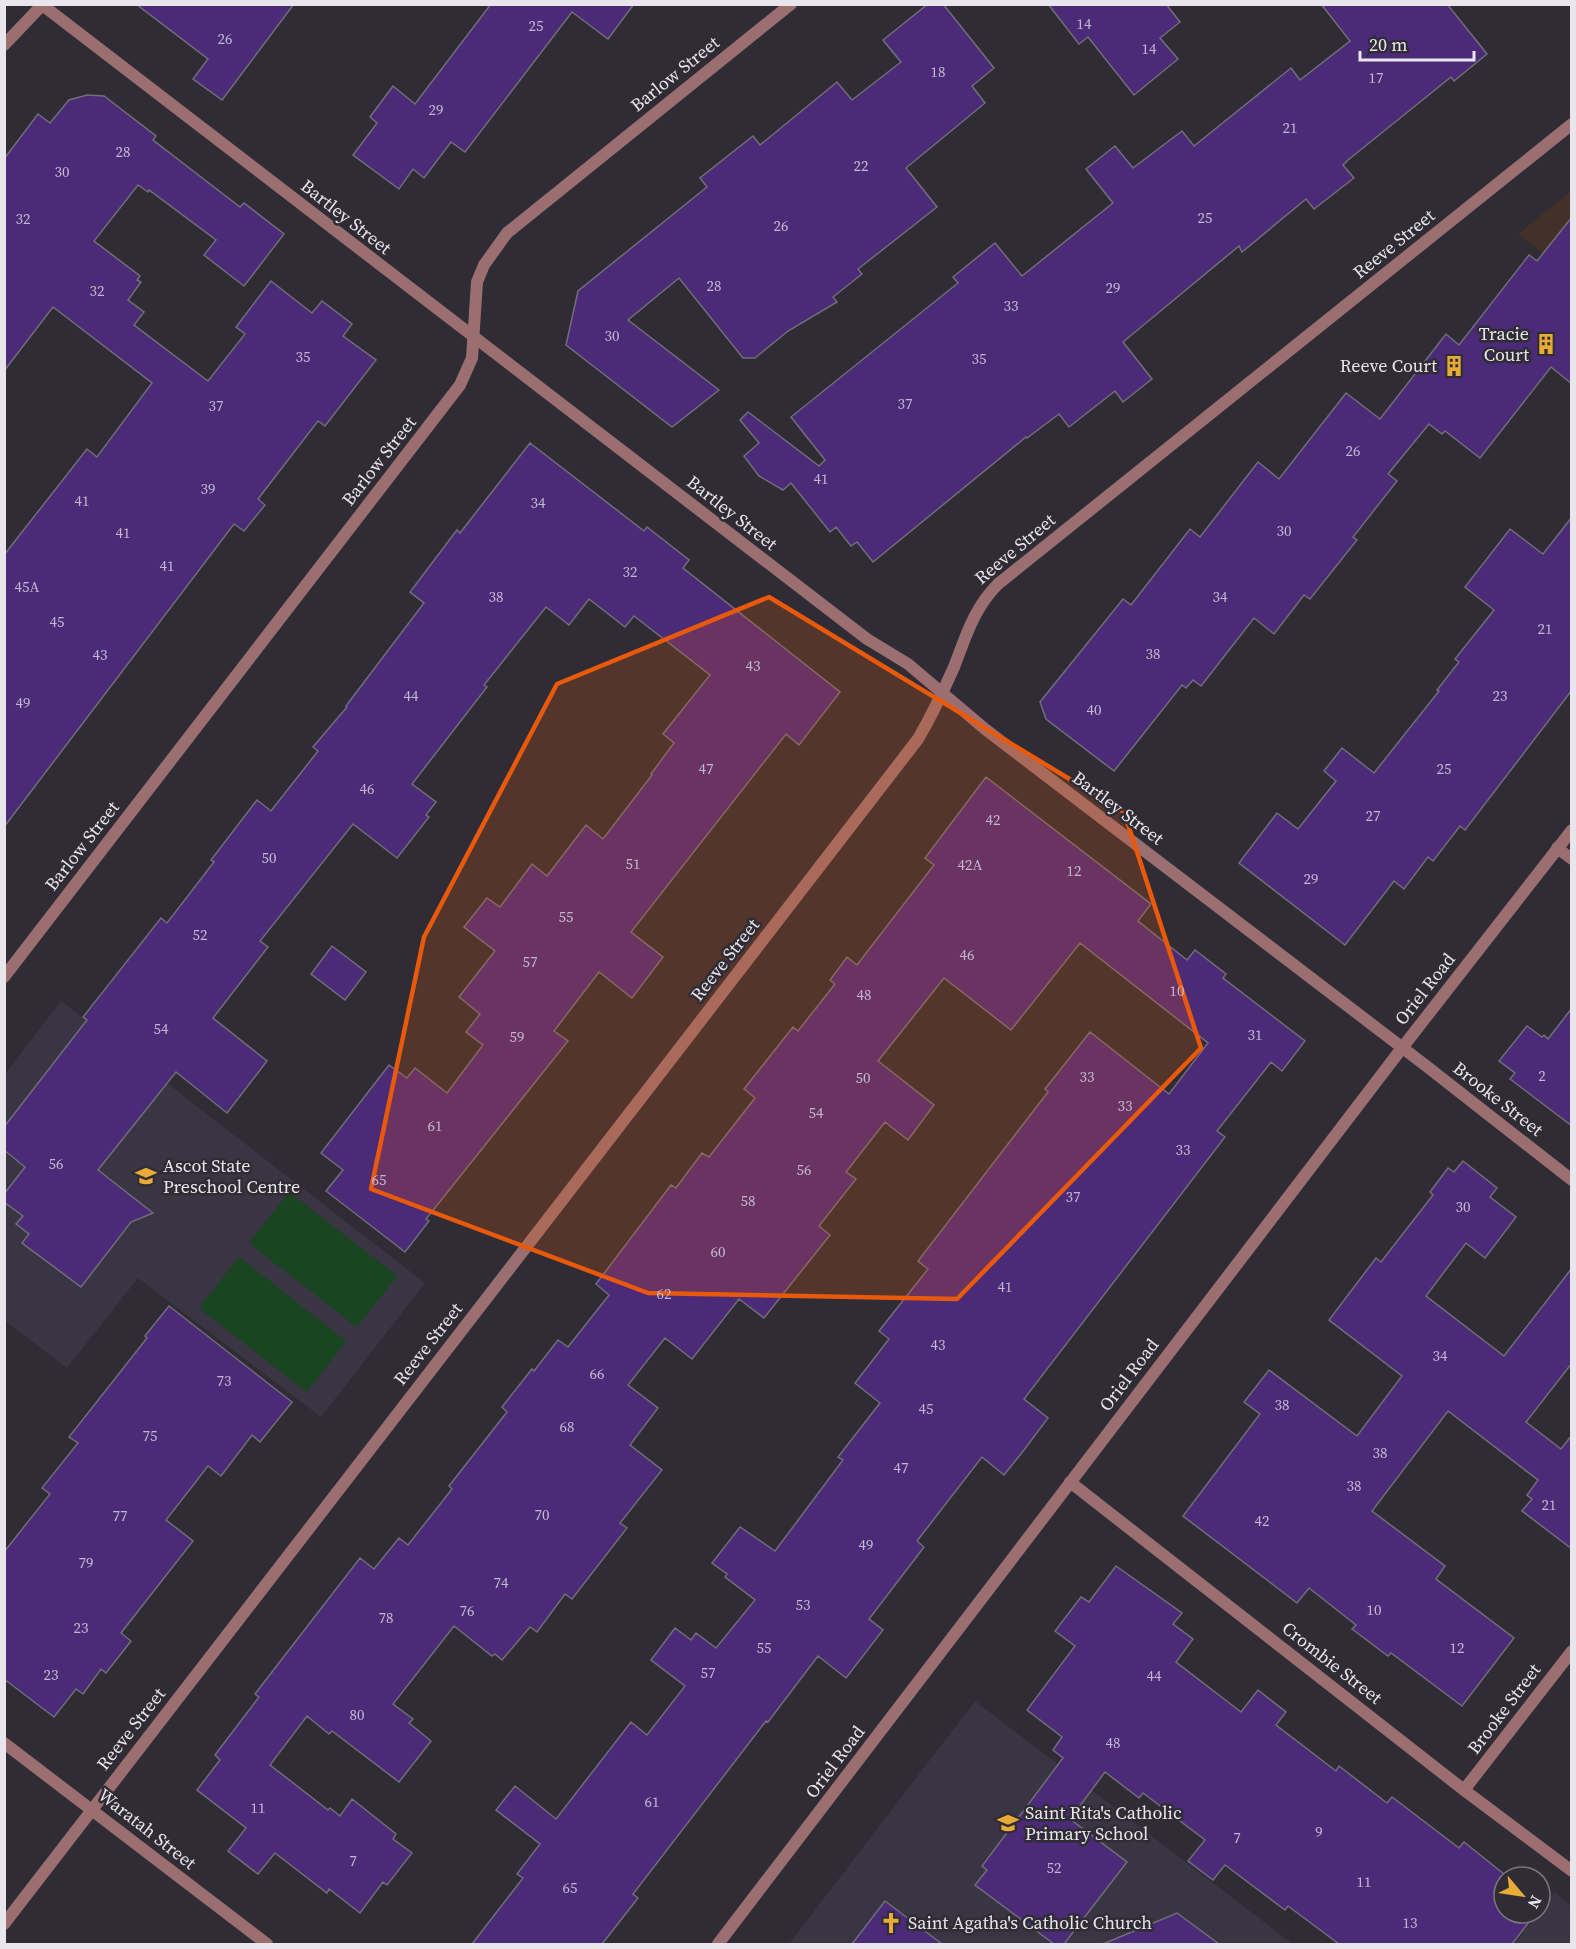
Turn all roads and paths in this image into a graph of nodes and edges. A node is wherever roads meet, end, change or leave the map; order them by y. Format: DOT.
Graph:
graph roads {
  1 [pos="791,4"];
  2 [pos="42,5"];
  3 [pos="4,45"];
  4 [pos="1572,124"];
  5 [pos="473,337"];
  6 [pos="943,693"];
  7 [pos="1572,830"];
  8 [pos="1557,848"];
  9 [pos="1572,859"];
  10 [pos="4,977"];
  11 [pos="1402,1048"];
  12 [pos="1572,1180"];
  13 [pos="1070,1482"];
  14 [pos="1572,1651"];
  15 [pos="4,1743"];
  16 [pos="1464,1790"];
  17 [pos="92,1809"];
  18 [pos="1572,1871"];
  19 [pos="4,1924"];
  20 [pos="267,1944"];
  21 [pos="718,1944"];
  1 -- 5 [label="street, Barlow Street"];
  2 -- 3 [label="street"];
  2 -- 5 [label="street, Bartley Street"];
  4 -- 6 [label="street, Reeve Street"];
  5 -- 6 [label="street, Bartley Street"];
  5 -- 10 [label="street, Barlow Street"];
  6 -- 11 [label="street, Bartley Street"];
  6 -- 17 [label="street, Reeve Street"];
  7 -- 8 [label="street, Oriel Road"];
  8 -- 9 [label="street"];
  8 -- 11 [label="street, Oriel Road"];
  11 -- 12 [label="street, Brooke Street"];
  11 -- 13 [label="street, Oriel Road"];
  13 -- 16 [label="street, Crombie Street"];
  13 -- 21 [label="street, Oriel Road"];
  14 -- 16 [label="street, Brooke Street"];
  15 -- 17 [label="street, Waratah Street"];
  16 -- 18 [label="street, Crombie Street"];
  17 -- 19 [label="street, Reeve Street"];
  17 -- 20 [label="street, Waratah Street"];
}
